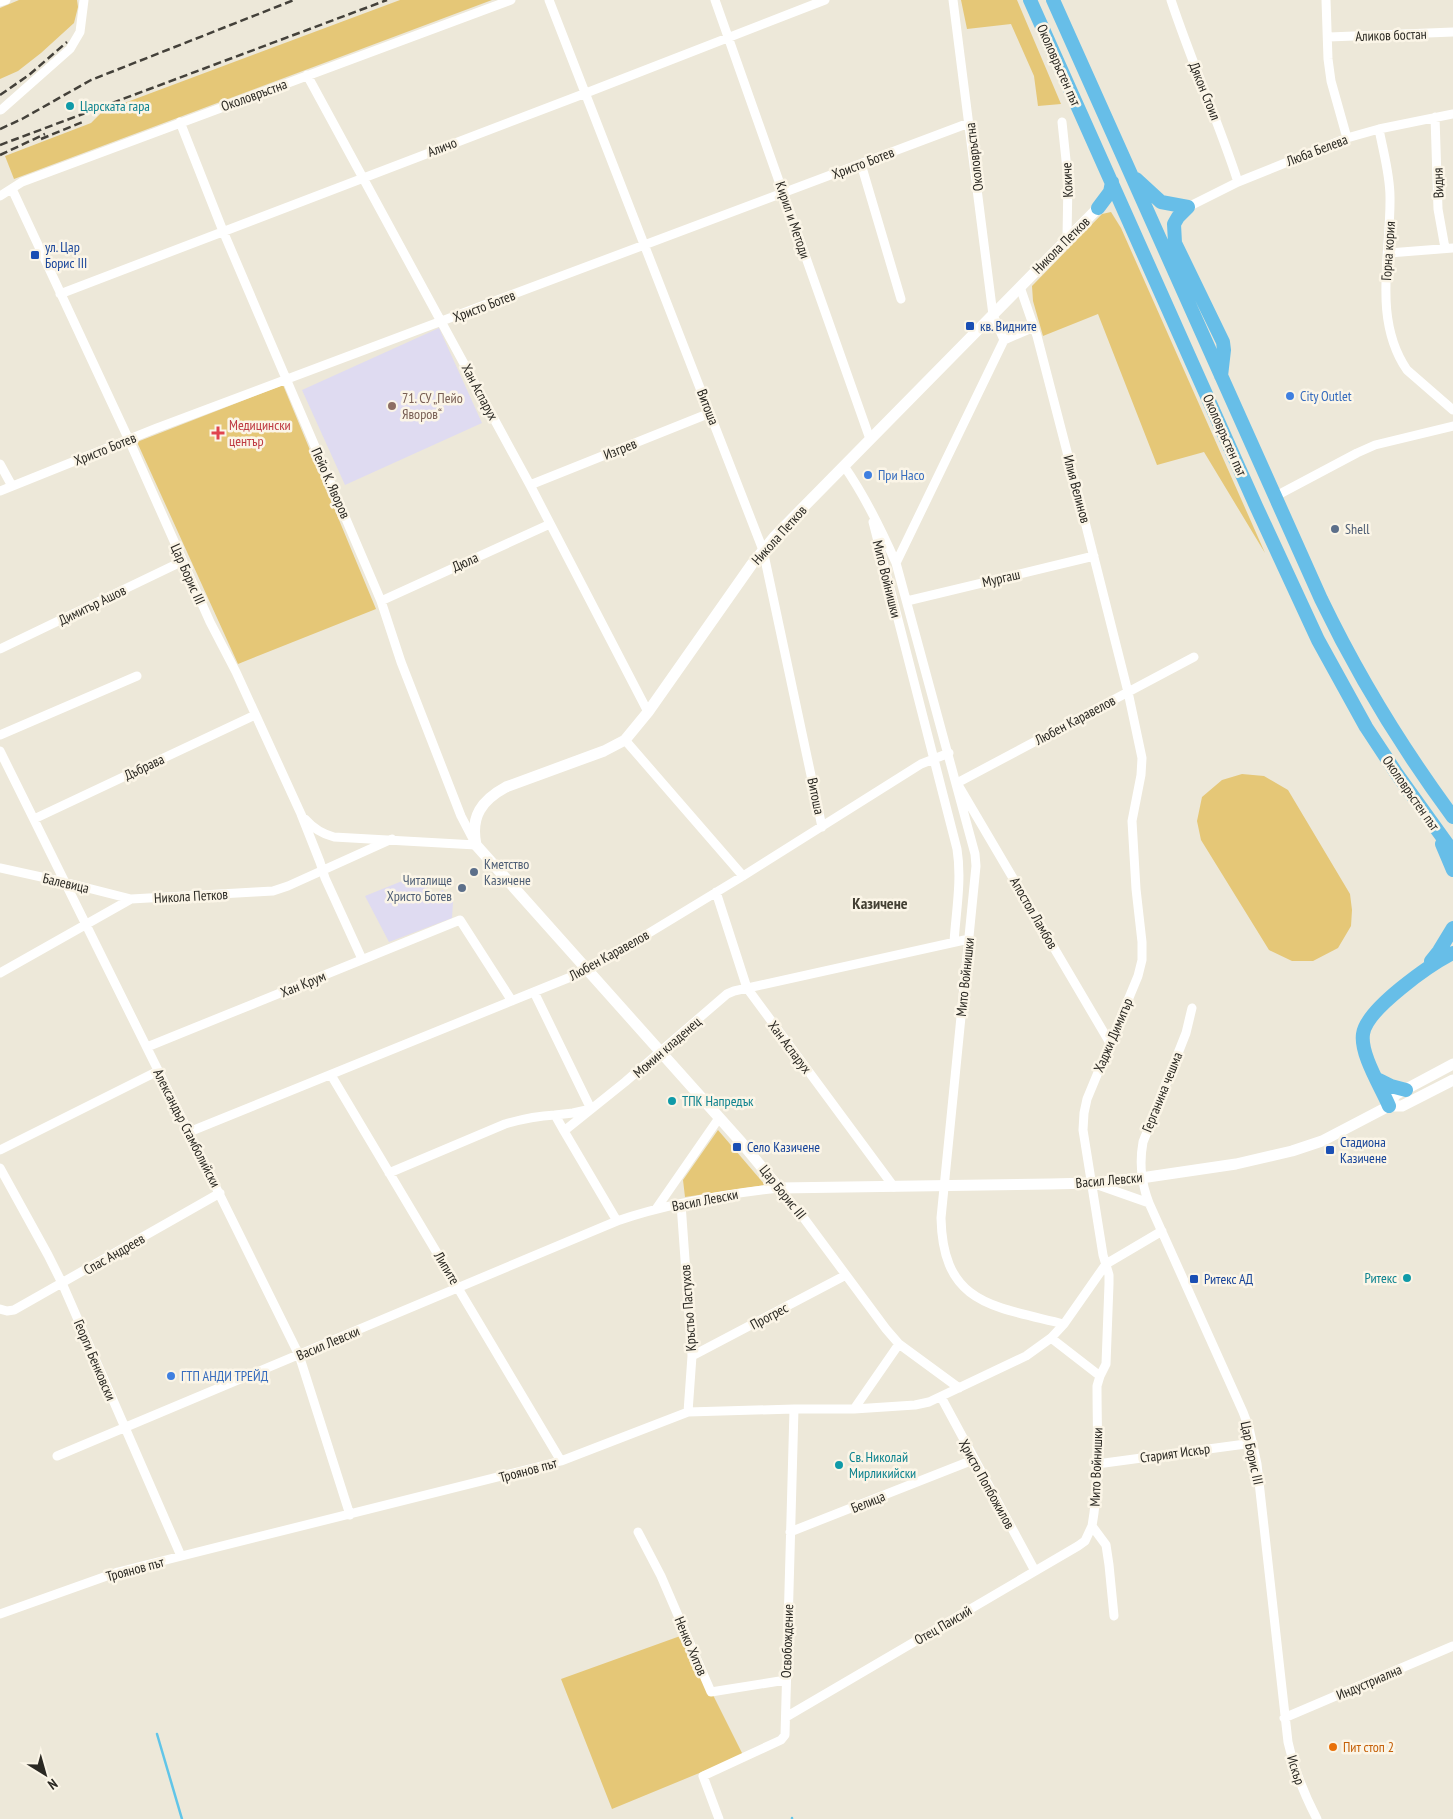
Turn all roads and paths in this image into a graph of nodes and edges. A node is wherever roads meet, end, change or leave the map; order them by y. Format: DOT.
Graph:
graph roads {
  1 [pos="6,0"];
  2 [pos="84,0"];
  3 [pos="511,0"];
  4 [pos="549,0"];
  5 [pos="715,0"];
  6 [pos="825,0"];
  7 [pos="952,0"];
  8 [pos="1030,0"];
  9 [pos="1053,0"];
  10 [pos="1170,0"];
  11 [pos="1326,0"];
  12 [pos="0,2"];
  13 [pos="1453,32"];
  14 [pos="729,37"];
  15 [pos="1329,37"];
  16 [pos="307,75"];
  17 [pos="586,93"];
  18 [pos="1,110"];
  19 [pos="1453,114"];
  20 [pos="1436,117"];
  21 [pos="180,122"];
  22 [pos="1062,122"];
  23 [pos="970,123"];
  24 [pos="1379,129"];
  25 [pos="1347,138"];
  26 [pos="861,164"];
  27 [pos="1130,173"];
  28 [pos="363,177"];
  29 [pos="1112,182"];
  30 [pos="1238,182"];
  31 [pos="12,189"];
  32 [pos="783,193"];
  33 [pos="0,196"];
  34 [pos="1188,207"];
  35 [pos="1098,208"];
  36 [pos="1126,212"];
  37 [pos="223,231"];
  38 [pos="1067,238"];
  39 [pos="645,246"];
  40 [pos="1449,248"];
  41 [pos="1388,254"];
  42 [pos="1020,287"];
  43 [pos="60,294"];
  44 [pos="901,299"];
  45 [pos="993,315"];
  46 [pos="442,322"];
  47 [pos="1034,327"];
  48 [pos="1004,340"];
  49 [pos="1221,377"];
  50 [pos="286,379"];
  51 [pos="1453,410"];
  52 [pos="710,413"];
  53 [pos="1453,426"];
  54 [pos="870,439"];
  55 [pos="129,440"];
  56 [pos="0,464"];
  57 [pos="844,466"];
  58 [pos="12,486"];
  59 [pos="530,486"];
  60 [pos="0,491"];
  61 [pos="1274,497"];
  62 [pos="870,510"];
  63 [pos="550,524"];
  64 [pos="763,550"];
  65 [pos="1094,556"];
  66 [pos="183,561"];
  67 [pos="896,563"];
  68 [pos="381,601"];
  69 [pos="907,601"];
  70 [pos="0,649"];
  71 [pos="1194,657"];
  72 [pos="137,676"];
  73 [pos="1128,692"];
  74 [pos="648,712"];
  75 [pos="255,715"];
  76 [pos="0,734"];
  77 [pos="625,740"];
  78 [pos="0,751"];
  79 [pos="949,753"];
  80 [pos="933,759"];
  81 [pos="957,783"];
  82 [pos="301,814"];
  83 [pos="1453,817"];
  84 [pos="34,819"];
  85 [pos="822,827"];
  86 [pos="1437,831"];
  87 [pos="392,840"];
  88 [pos="476,845"];
  89 [pos="1453,852"];
  90 [pos="0,868"];
  91 [pos="1453,870"];
  92 [pos="322,871"];
  93 [pos="742,876"];
  94 [pos="64,882"];
  95 [pos="716,892"];
  96 [pos="131,899"];
  97 [pos="86,925"];
  98 [pos="1453,928"];
  99 [pos="969,939"];
  100 [pos="954,942"];
  101 [pos="1453,953"];
  102 [pos="362,960"];
  103 [pos="588,970"];
  104 [pos="1424,970"];
  105 [pos="0,973"];
  106 [pos="747,988"];
  107 [pos="534,992"];
  108 [pos="512,1001"];
  109 [pos="1192,1008"];
  110 [pos="1110,1043"];
  111 [pos="147,1047"];
  112 [pos="660,1053"];
  113 [pos="1453,1064"];
  114 [pos="158,1071"];
  115 [pos="331,1075"];
  116 [pos="1377,1079"];
  117 [pos="1453,1080"];
  118 [pos="1406,1090"];
  119 [pos="1389,1106"];
  120 [pos="591,1109"];
  121 [pos="555,1115"];
  122 [pos="719,1118"];
  123 [pos="564,1131"];
  124 [pos="189,1132"];
  125 [pos="0,1150"];
  126 [pos="0,1168"];
  127 [pos="388,1173"];
  128 [pos="1141,1178"];
  129 [pos="1092,1183"];
  130 [pos="894,1187"];
  131 [pos="944,1187"];
  132 [pos="779,1188"];
  133 [pos="220,1194"];
  134 [pos="1149,1203"];
  135 [pos="681,1204"];
  136 [pos="656,1209"];
  137 [pos="617,1221"];
  138 [pos="1162,1231"];
  139 [pos="1106,1264"];
  140 [pos="846,1275"];
  141 [pos="62,1283"];
  142 [pos="459,1288"];
  143 [pos="4,1310"];
  144 [pos="1064,1324"];
  145 [pos="1051,1338"];
  146 [pos="900,1344"];
  147 [pos="299,1355"];
  148 [pos="692,1356"];
  149 [pos="1100,1376"];
  150 [pos="959,1388"];
  151 [pos="941,1397"];
  152 [pos="794,1408"];
  153 [pos="854,1408"];
  154 [pos="688,1412"];
  155 [pos="124,1429"];
  156 [pos="1253,1443"];
  157 [pos="57,1456"];
  158 [pos="973,1460"];
  159 [pos="561,1461"];
  160 [pos="1097,1464"];
  161 [pos="350,1515"];
  162 [pos="1092,1526"];
  163 [pos="638,1532"];
  164 [pos="790,1532"];
  165 [pos="181,1556"];
  166 [pos="1035,1571"];
  167 [pos="0,1614"];
  168 [pos="1114,1616"];
  169 [pos="1453,1646"];
  170 [pos="786,1680"];
  171 [pos="786,1717"];
  172 [pos="1284,1718"];
  173 [pos="719,1819"];
  174 [pos="1317,1819"];
  1 -- 12 [label="street"];
  2 -- 18 [label="street"];
  3 -- 16 [label="street, Околовръстна"];
  4 -- 17 [label="street, Витоша"];
  5 -- 14 [label="street, Кирил и Методи"];
  6 -- 14 [label="street, Аличо"];
  7 -- 23 [label="street, Околовръстна"];
  8 -- 29 [label="highway, Околовръстен път"];
  9 -- 27 [label="highway, Околовръстен път"];
  10 -- 30 [label="street, Дякон Стоил"];
  11 -- 15 [label="street"];
  13 -- 15 [label="street, Аликов бостан"];
  14 -- 17 [label="street, Аличо"];
  14 -- 32 [label="street, Кирил и Методи"];
  15 -- 25 [label="street"];
  16 -- 21 [label="street, Околовръстна"];
  16 -- 28 [label="street, Хан Аспарух"];
  17 -- 28 [label="street, Аличо"];
  17 -- 39 [label="street, Витоша"];
  19 -- 20 [label="street, Люба Белева"];
  20 -- 24 [label="street, Люба Белева"];
  20 -- 40 [label="street, Видня"];
  21 -- 31 [label="street, Околовръстна"];
  21 -- 37 [label="street, Пейо К. Яворов"];
  22 -- 38 [label="street, Кокиче"];
  23 -- 26 [label="street, Христо Ботев"];
  23 -- 45 [label="street, Околовръстна"];
  24 -- 25 [label="street, Люба Белева"];
  24 -- 41 [label="street, Горна кория"];
  25 -- 30 [label="street, Люба Белева"];
  26 -- 32 [label="street, Христо Ботев"];
  26 -- 44 [label="street"];
  27 -- 34 [label="highway"];
  27 -- 49 [label="highway, Околовръстен път"];
  28 -- 37 [label="street, Аличо"];
  28 -- 46 [label="street, Хан Аспарух"];
  29 -- 35 [label="highway"];
  29 -- 36 [label="highway, Околовръстен път"];
  30 -- 34 [label="street, Люба Белева"];
  31 -- 33 [label="street, Околовръстна"];
  31 -- 43 [label="street, Цар Борис III"];
  32 -- 39 [label="street, Христо Ботев"];
  32 -- 54 [label="street, Кирил и Методи"];
  34 -- 49 [label="highway"];
  35 -- 36 [label="highway"];
  35 -- 38 [label="street, Никола Петков"];
  36 -- 86 [label="highway, Околовръстен път"];
  37 -- 43 [label="street, Аличо"];
  37 -- 50 [label="street, Пейо К. Яворов"];
  38 -- 42 [label="street, Никола Петков"];
  39 -- 46 [label="street, Христо Ботев"];
  39 -- 52 [label="street, Витоша"];
  40 -- 41 [label="street"];
  41 -- 51 [label="street, Горна кория"];
  42 -- 45 [label="street, Никола Петков"];
  42 -- 47 [label="street, Илия Велинов"];
  43 -- 55 [label="street, Цар Борис III"];
  45 -- 48 [label="street"];
  45 -- 54 [label="street, Никола Петков"];
  46 -- 50 [label="street, Христо Ботев"];
  46 -- 59 [label="street, Хан Аспарух"];
  47 -- 48 [label="street"];
  47 -- 65 [label="street, Илия Велинов"];
  48 -- 67 [label="street, Мито Войнишки"];
  49 -- 61 [label="highway, Околовръстен път"];
  50 -- 55 [label="street, Христо Ботев"];
  50 -- 68 [label="street, Пейо К. Яворов"];
  52 -- 59 [label="street, Изгрев"];
  52 -- 64 [label="street, Витоша"];
  53 -- 61 [label="street"];
  54 -- 57 [label="street, Никола Петков"];
  55 -- 58 [label="street, Христо Ботев"];
  55 -- 66 [label="street, Цар Борис III"];
  56 -- 58 [label="street"];
  57 -- 62 [label="street, Мито Войнишки"];
  57 -- 64 [label="street, Никола Петков"];
  58 -- 60 [label="street, Христо Ботев"];
  59 -- 63 [label="street, Хан Аспарух"];
  61 -- 83 [label="highway, Околовръстен път"];
  62 -- 67 [label="street, Мито Войнишки"];
  62 -- 80 [label="street, Мито Войнишки"];
  63 -- 68 [label="street, Дюла"];
  63 -- 74 [label="street, Хан Аспарух"];
  64 -- 74 [label="street, Никола Петков"];
  64 -- 85 [label="street, Витоша"];
  65 -- 69 [label="street, Мургаш"];
  65 -- 73 [label="street, Илия Велинов"];
  66 -- 70 [label="street, Димитър Ашов"];
  66 -- 75 [label="street, Цар Борис III"];
  67 -- 69 [label="street, Мито Войнишки"];
  68 -- 88 [label="street, Пейо К. Яворов"];
  69 -- 79 [label="street, Мито Войнишки"];
  71 -- 73 [label="street, Любен Каравелов"];
  72 -- 76 [label="street"];
  73 -- 81 [label="street, Любен Каравелов"];
  73 -- 110 [label="street, Хаджи Димитър"];
  74 -- 77 [label="street, Никола Петков"];
  75 -- 82 [label="street, Цар Борис III"];
  75 -- 84 [label="street, Дъбрава"];
  77 -- 88 [label="street, Никола Петков"];
  77 -- 93 [label="street"];
  78 -- 84 [label="street, Александър Стамболийски"];
  79 -- 80 [label="street, Любен Каравелов"];
  79 -- 81 [label="street, Мито Войнишки"];
  80 -- 85 [label="street, Любен Каравелов"];
  80 -- 100 [label="street, Мито Войнишки"];
  81 -- 99 [label="street, Мито Войнишки"];
  81 -- 110 [label="street, Апостол Ламбов"];
  82 -- 87 [label="street"];
  82 -- 92 [label="street, Цар Борис III"];
  84 -- 94 [label="street, Александър Стамболийски"];
  85 -- 93 [label="street, Любен Каравелов"];
  86 -- 89 [label="highway, Околовръстен път"];
  86 -- 91 [label="highway"];
  87 -- 88 [label="street"];
  87 -- 92 [label="street, Никола Петков"];
  88 -- 103 [label="street, Цар Борис III"];
  90 -- 94 [label="street, Балевица"];
  92 -- 96 [label="street, Никола Петков"];
  92 -- 102 [label="street, Цар Борис III"];
  93 -- 95 [label="street, Любен Каравелов"];
  94 -- 96 [label="street, Балевица"];
  94 -- 97 [label="street, Александър Стамболийски"];
  95 -- 103 [label="street, Любен Каравелов"];
  95 -- 106 [label="street, Хан Аспарух"];
  96 -- 97 [label="street, Никола Петков"];
  97 -- 105 [label="street, Никола Петков"];
  97 -- 111 [label="street, Александър Стамболийски"];
  98 -- 104 [label="highway"];
  99 -- 100 [label="street, Момин кладенец"];
  99 -- 131 [label="street, Мито Войнишки"];
  100 -- 106 [label="street, Момин кладенец"];
  101 -- 104 [label="highway"];
  102 -- 108 [label="street, Хан Крум"];
  102 -- 111 [label="street, Хан Крум"];
  103 -- 107 [label="street, Любен Каравелов"];
  103 -- 112 [label="street, Цар Борис III"];
  104 -- 116 [label="highway"];
  106 -- 112 [label="street, Момин кладенец"];
  106 -- 130 [label="street, Хан Аспарух"];
  107 -- 108 [label="street, Любен Каравелов"];
  107 -- 120 [label="street"];
  108 -- 115 [label="street, Любен Каравелов"];
  109 -- 128 [label="street, Герганина чешма"];
  110 -- 129 [label="street, Хаджи Димитър"];
  111 -- 114 [label="street, Александър Стамболийски"];
  112 -- 120 [label="street, Момин кладенец"];
  112 -- 122 [label="street, Цар Борис III"];
  113 -- 118 [label="street, Васил Левски"];
  114 -- 124 [label="street, Александър Стамболийски"];
  114 -- 125 [label="street"];
  115 -- 124 [label="street, Любен Каравелов"];
  115 -- 127 [label="street, Липите"];
  116 -- 118 [label="highway"];
  116 -- 119 [label="highway"];
  117 -- 119 [label="street, Васил Левски"];
  118 -- 119 [label="street, Васил Левски"];
  119 -- 128 [label="street, Васил Левски"];
  120 -- 121 [label="street"];
  120 -- 123 [label="street, Момин кладенец"];
  121 -- 123 [label="street"];
  121 -- 127 [label="street"];
  122 -- 132 [label="street, Цар Борис III"];
  122 -- 136 [label="street"];
  123 -- 137 [label="street"];
  124 -- 133 [label="street, Александър Стамболийски"];
  126 -- 141 [label="street, Георги Бенковски"];
  127 -- 142 [label="street, Липите"];
  128 -- 129 [label="street, Васил Левски"];
  128 -- 134 [label="street, Цар Борис III"];
  129 -- 131 [label="street, Васил Левски"];
  129 -- 134 [label="street"];
  129 -- 139 [label="street, Хаджи Димитър"];
  130 -- 131 [label="street, Васил Левски"];
  130 -- 132 [label="street, Васил Левски"];
  131 -- 144 [label="street, Мито Войнишки"];
  132 -- 135 [label="street, Васил Левски"];
  132 -- 140 [label="street, Цар Борис III"];
  133 -- 141 [label="street, Спас Андреев"];
  133 -- 147 [label="street, Александър Стамболийски"];
  134 -- 138 [label="street, Цар Борис III"];
  135 -- 136 [label="street, Васил Левски"];
  135 -- 148 [label="street, Кръстьо Пастухов"];
  136 -- 137 [label="street, Васил Левски"];
  137 -- 142 [label="street, Васил Левски"];
  138 -- 139 [label="street"];
  138 -- 156 [label="street, Цар Борис III"];
  139 -- 144 [label="street"];
  139 -- 149 [label="street, Хаджи Димитър"];
  140 -- 146 [label="street, Цар Борис III"];
  140 -- 148 [label="street, Прогрес"];
  141 -- 143 [label="street, Спас Андреев"];
  141 -- 155 [label="street, Георги Бенковски"];
  142 -- 147 [label="street, Васил Левски"];
  142 -- 159 [label="street, Липите"];
  144 -- 145 [label="street"];
  145 -- 149 [label="street"];
  145 -- 150 [label="street"];
  146 -- 150 [label="street, Цар Борис III"];
  146 -- 153 [label="street"];
  147 -- 155 [label="street, Васил Левски"];
  147 -- 161 [label="street, Александър Стамболийски"];
  148 -- 154 [label="street, Кръстьо Пастухов"];
  149 -- 160 [label="street, Мито Войнишки"];
  150 -- 151 [label="street, Троянов път"];
  151 -- 153 [label="street, Троянов път"];
  151 -- 158 [label="street, Христо Попбожилов"];
  152 -- 153 [label="street, Троянов път"];
  152 -- 154 [label="street, Троянов път"];
  152 -- 164 [label="street, Освобождение"];
  154 -- 159 [label="street, Троянов път"];
  155 -- 157 [label="street, Васил Левски"];
  155 -- 165 [label="street, Георги Бенковски"];
  156 -- 160 [label="street, Старият Искър"];
  156 -- 172 [label="street, Цар Борис III"];
  158 -- 164 [label="street, Белица"];
  158 -- 166 [label="street, Христо Попбожилов"];
  159 -- 161 [label="street, Троянов път"];
  160 -- 162 [label="street, Мито Войнишки"];
  161 -- 165 [label="street, Троянов път"];
  162 -- 166 [label="street, Отец Паисий"];
  162 -- 168 [label="street, Мито Войнишки"];
  163 -- 170 [label="street, Ненко Хитов"];
  164 -- 170 [label="street, Освобождение"];
  165 -- 167 [label="street, Троянов път"];
  166 -- 171 [label="street, Отец Паисий"];
  169 -- 172 [label="street, Индустриална"];
  170 -- 171 [label="street, Освобождение"];
  171 -- 173 [label="street, Освобождение"];
  172 -- 174 [label="street, Искър"];
}
